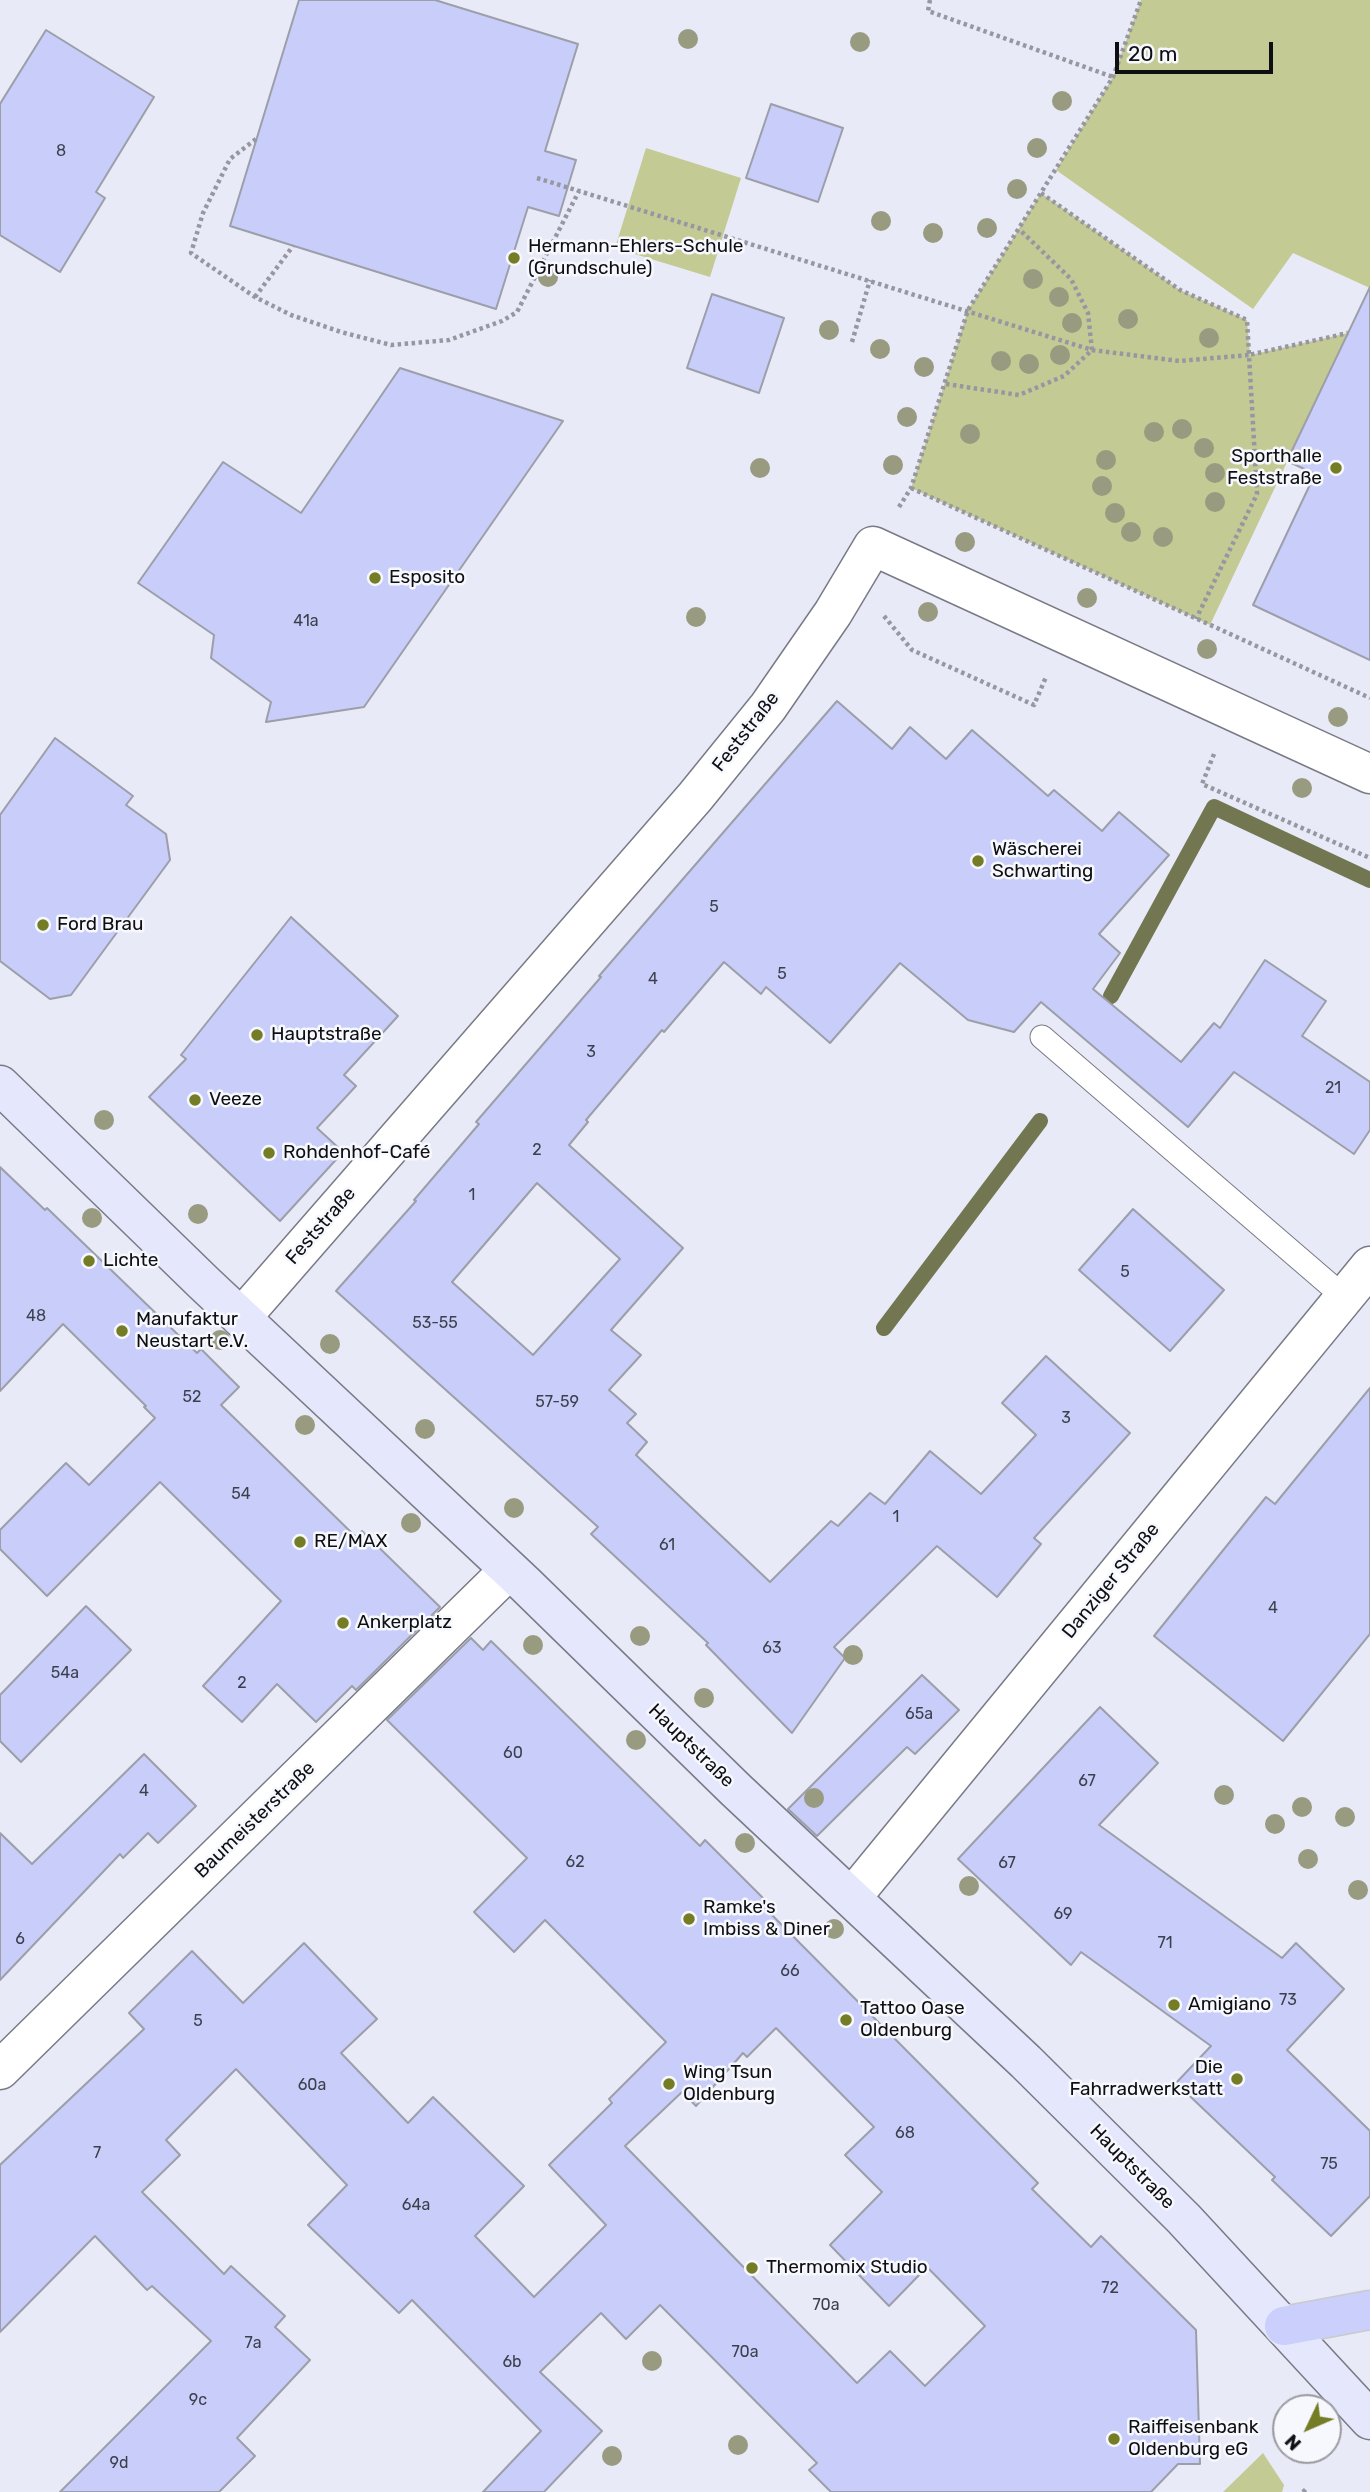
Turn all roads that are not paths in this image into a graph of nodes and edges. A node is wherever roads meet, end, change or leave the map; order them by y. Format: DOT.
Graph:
graph roads {
  1 [pos="1370,774"];
  2 [pos="1042,1037"];
  3 [pos="0,1085"];
  4 [pos="1370,1266"];
  5 [pos="1344,1297"];
  6 [pos="241,1318"];
  7 [pos="509,1570"];
  8 [pos="852,1897"];
  9 [pos="0,2070"];
  10 [pos="1370,2310"];
  11 [pos="1284,2326"];
  12 [pos="1370,2420"];
  1 -- 6 [label="street, Feststraße"];
  2 -- 5 [label="lane"];
  3 -- 6 [label="street, Hauptstraße"];
  4 -- 5 [label="street, Danziger Straße"];
  5 -- 8 [label="street, Danziger Straße"];
  6 -- 7 [label="street, Hauptstraße"];
  7 -- 8 [label="street, Hauptstraße"];
  7 -- 9 [label="street, Baumeisterstraße"];
  8 -- 11 [label="street, Hauptstraße"];
  10 -- 11 [label="main road"];
  11 -- 12 [label="street, Hauptstraße"];
}
